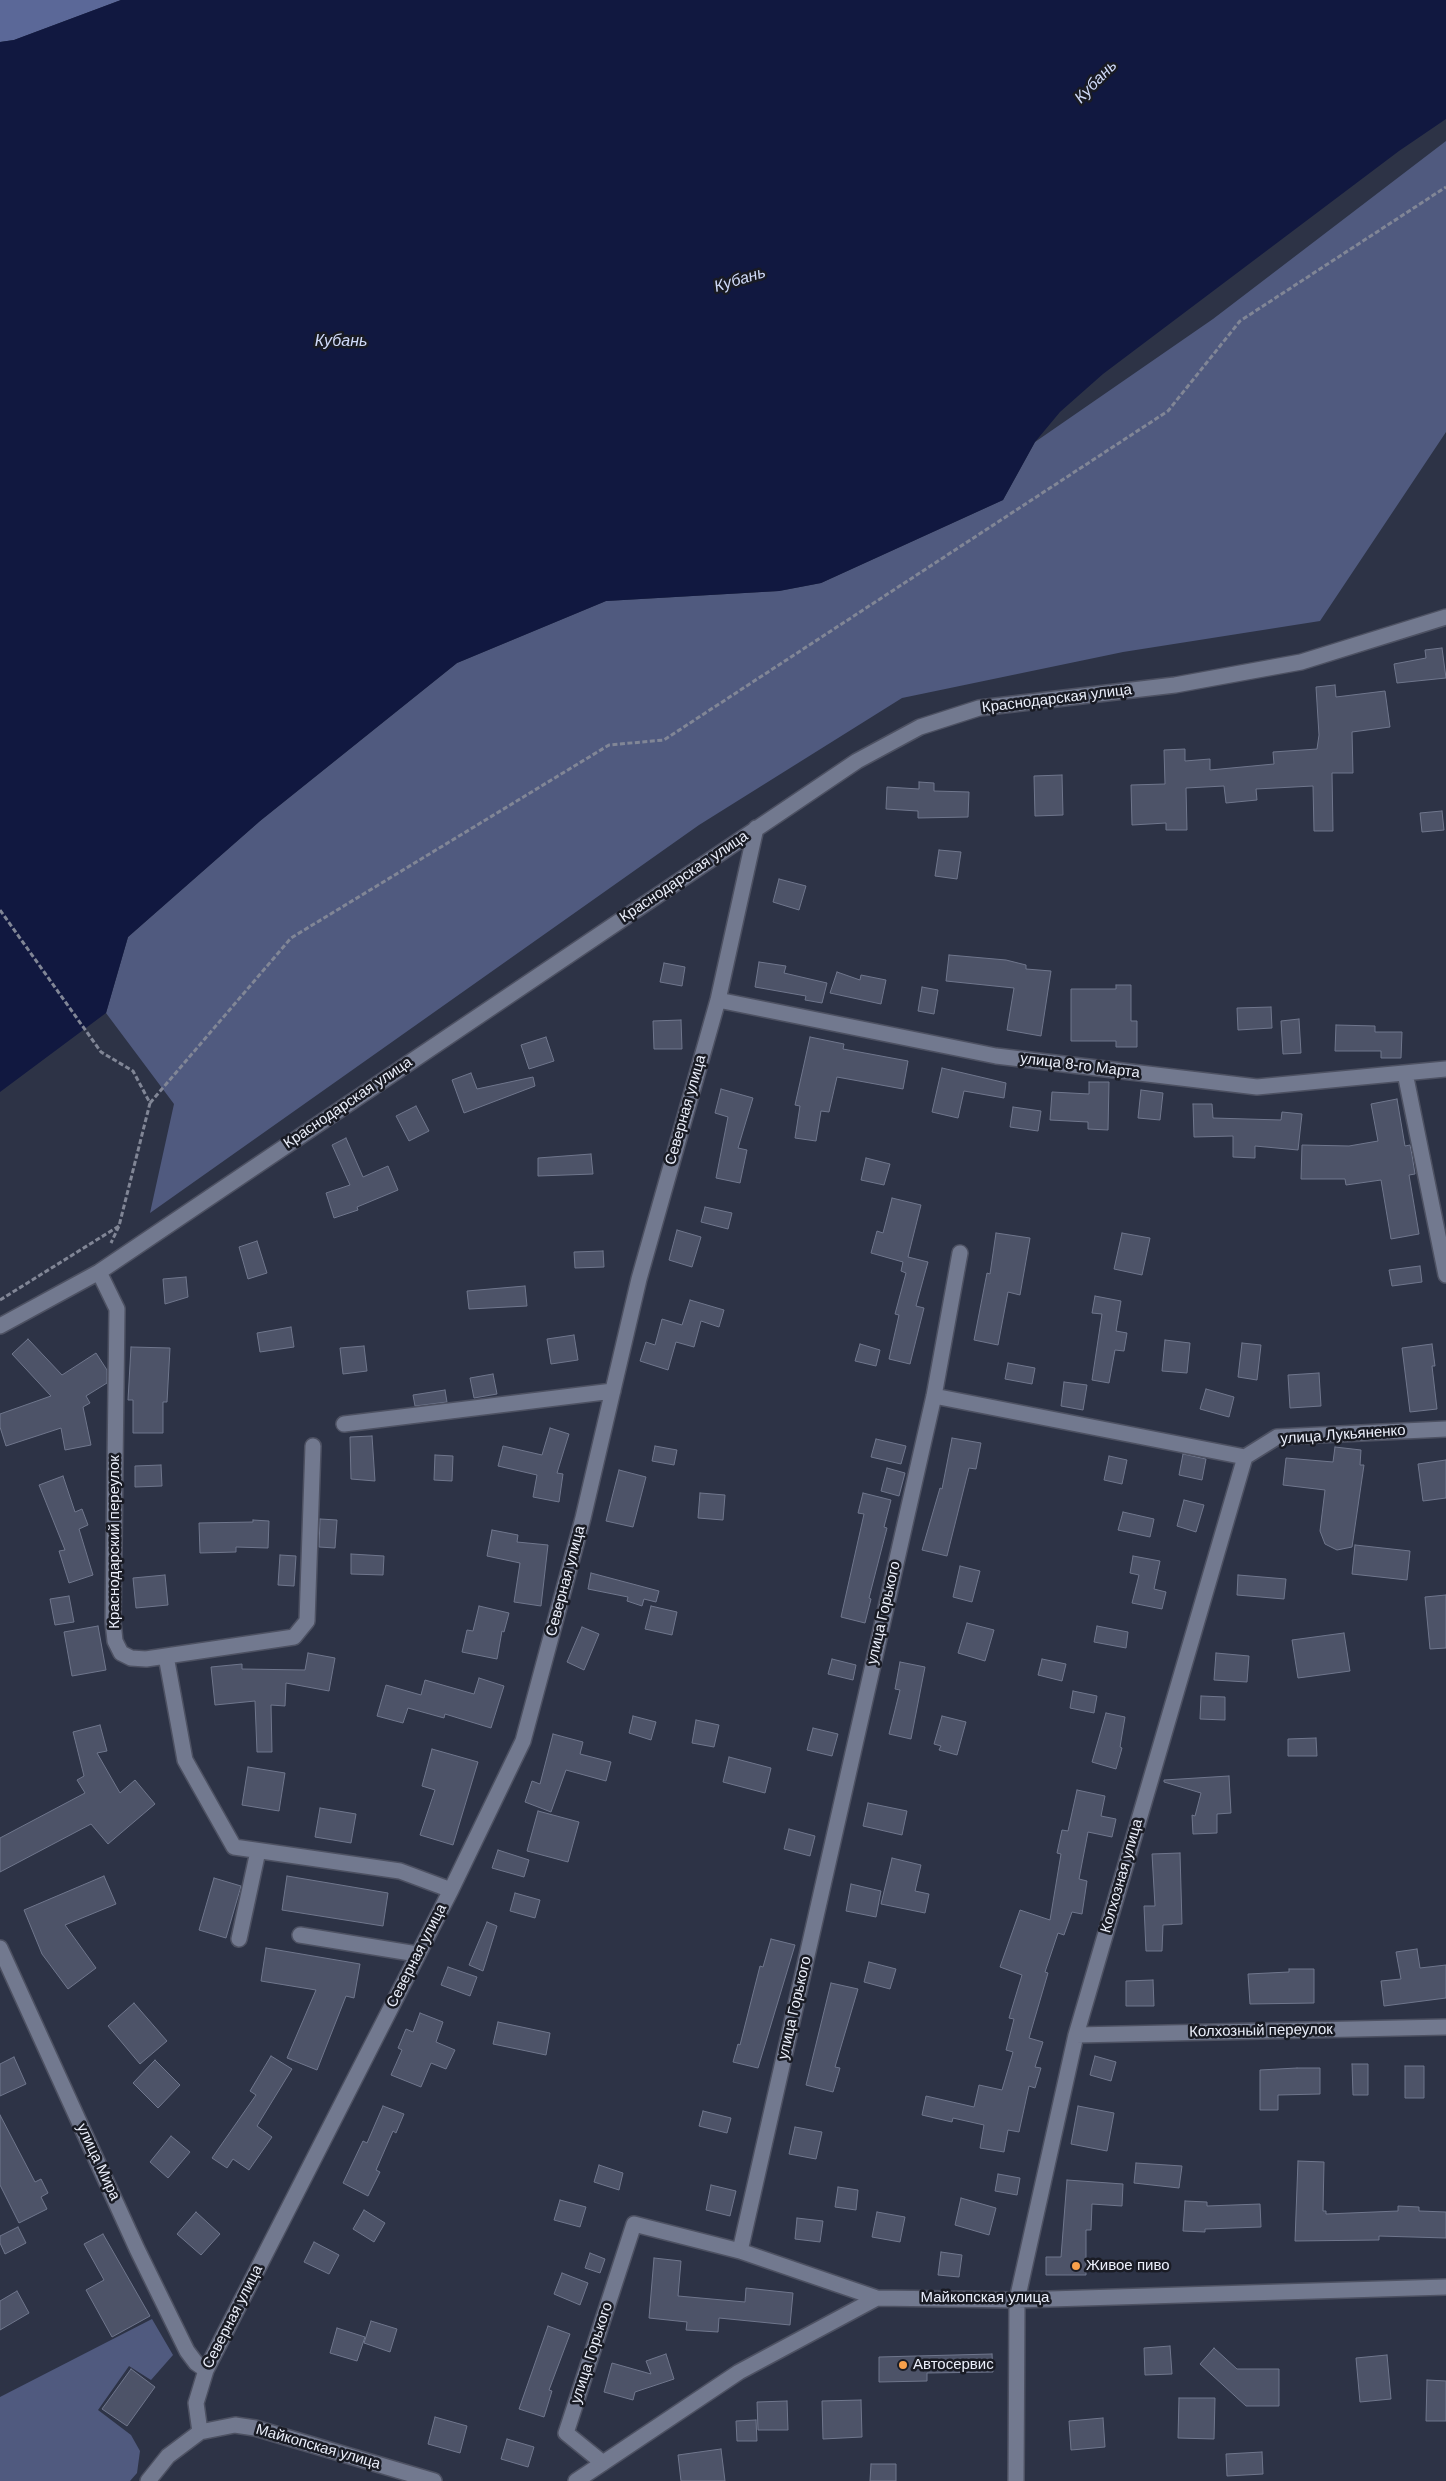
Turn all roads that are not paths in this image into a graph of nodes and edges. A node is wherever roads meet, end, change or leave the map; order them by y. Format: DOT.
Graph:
graph roads {
  1 [pos="1446,617"];
  2 [pos="756,828"];
  3 [pos="718,1000"];
  4 [pos="1446,1069"];
  5 [pos="1405,1073"];
  6 [pos="960,1253"];
  7 [pos="99,1272"];
  8 [pos="1446,1275"];
  9 [pos="0,1326"];
  10 [pos="613,1391"];
  11 [pos="934,1396"];
  12 [pos="344,1424"];
  13 [pos="1446,1429"];
  14 [pos="313,1446"];
  15 [pos="1245,1457"];
  16 [pos="166,1656"];
  17 [pos="258,1851"];
  18 [pos="451,1890"];
  19 [pos="300,1935"];
  20 [pos="239,1939"];
  21 [pos="0,1948"];
  22 [pos="417,1954"];
  23 [pos="1446,2027"];
  24 [pos="1076,2035"];
  25 [pos="740,2251"];
  26 [pos="1446,2287"];
  27 [pos="878,2298"];
  28 [pos="1017,2300"];
  29 [pos="206,2370"];
  30 [pos="200,2432"];
  31 [pos="603,2463"];
  32 [pos="148,2481"];
  33 [pos="434,2481"];
  34 [pos="576,2481"];
  35 [pos="1016,2481"];
  1 -- 2 [label="street, Краснодарская улица"];
  2 -- 3 [label="street, Северная улица"];
  2 -- 7 [label="street, Краснодарская улица"];
  3 -- 5 [label="street, улица 8-го Марта"];
  3 -- 10 [label="street, Северная улица"];
  4 -- 5 [label="street, улица 8-го Марта"];
  5 -- 8 [label="street"];
  6 -- 11 [label="street, улица Горького"];
  7 -- 9 [label="street, Краснодарская улица"];
  7 -- 16 [label="street, Краснодарский переулок"];
  10 -- 12 [label="street"];
  10 -- 18 [label="street, Северная улица"];
  11 -- 15 [label="street"];
  11 -- 25 [label="street, улица Горького"];
  13 -- 15 [label="street, улица Лукьяненко"];
  14 -- 16 [label="street, Краснодарский переулок"];
  15 -- 24 [label="street, Колхозная улица"];
  16 -- 17 [label="street"];
  17 -- 18 [label="street"];
  17 -- 20 [label="street"];
  18 -- 22 [label="street, Северная улица"];
  19 -- 22 [label="street"];
  21 -- 29 [label="street, улица Мира"];
  22 -- 29 [label="street, Северная улица"];
  23 -- 24 [label="street, Колхозный переулок"];
  24 -- 28 [label="street, Колхозная улица"];
  25 -- 27 [label="street"];
  25 -- 31 [label="street, улица Горького"];
  26 -- 28 [label="street, Майкопская улица"];
  27 -- 28 [label="street, Майкопская улица"];
  27 -- 31 [label="street, Майкопская улица"];
  28 -- 35 [label="street, Колхозная улица"];
  29 -- 30 [label="street, Северная улица"];
  30 -- 32 [label="street"];
  30 -- 33 [label="street, Майкопская улица"];
  31 -- 34 [label="street, Майкопская улица"];
}
